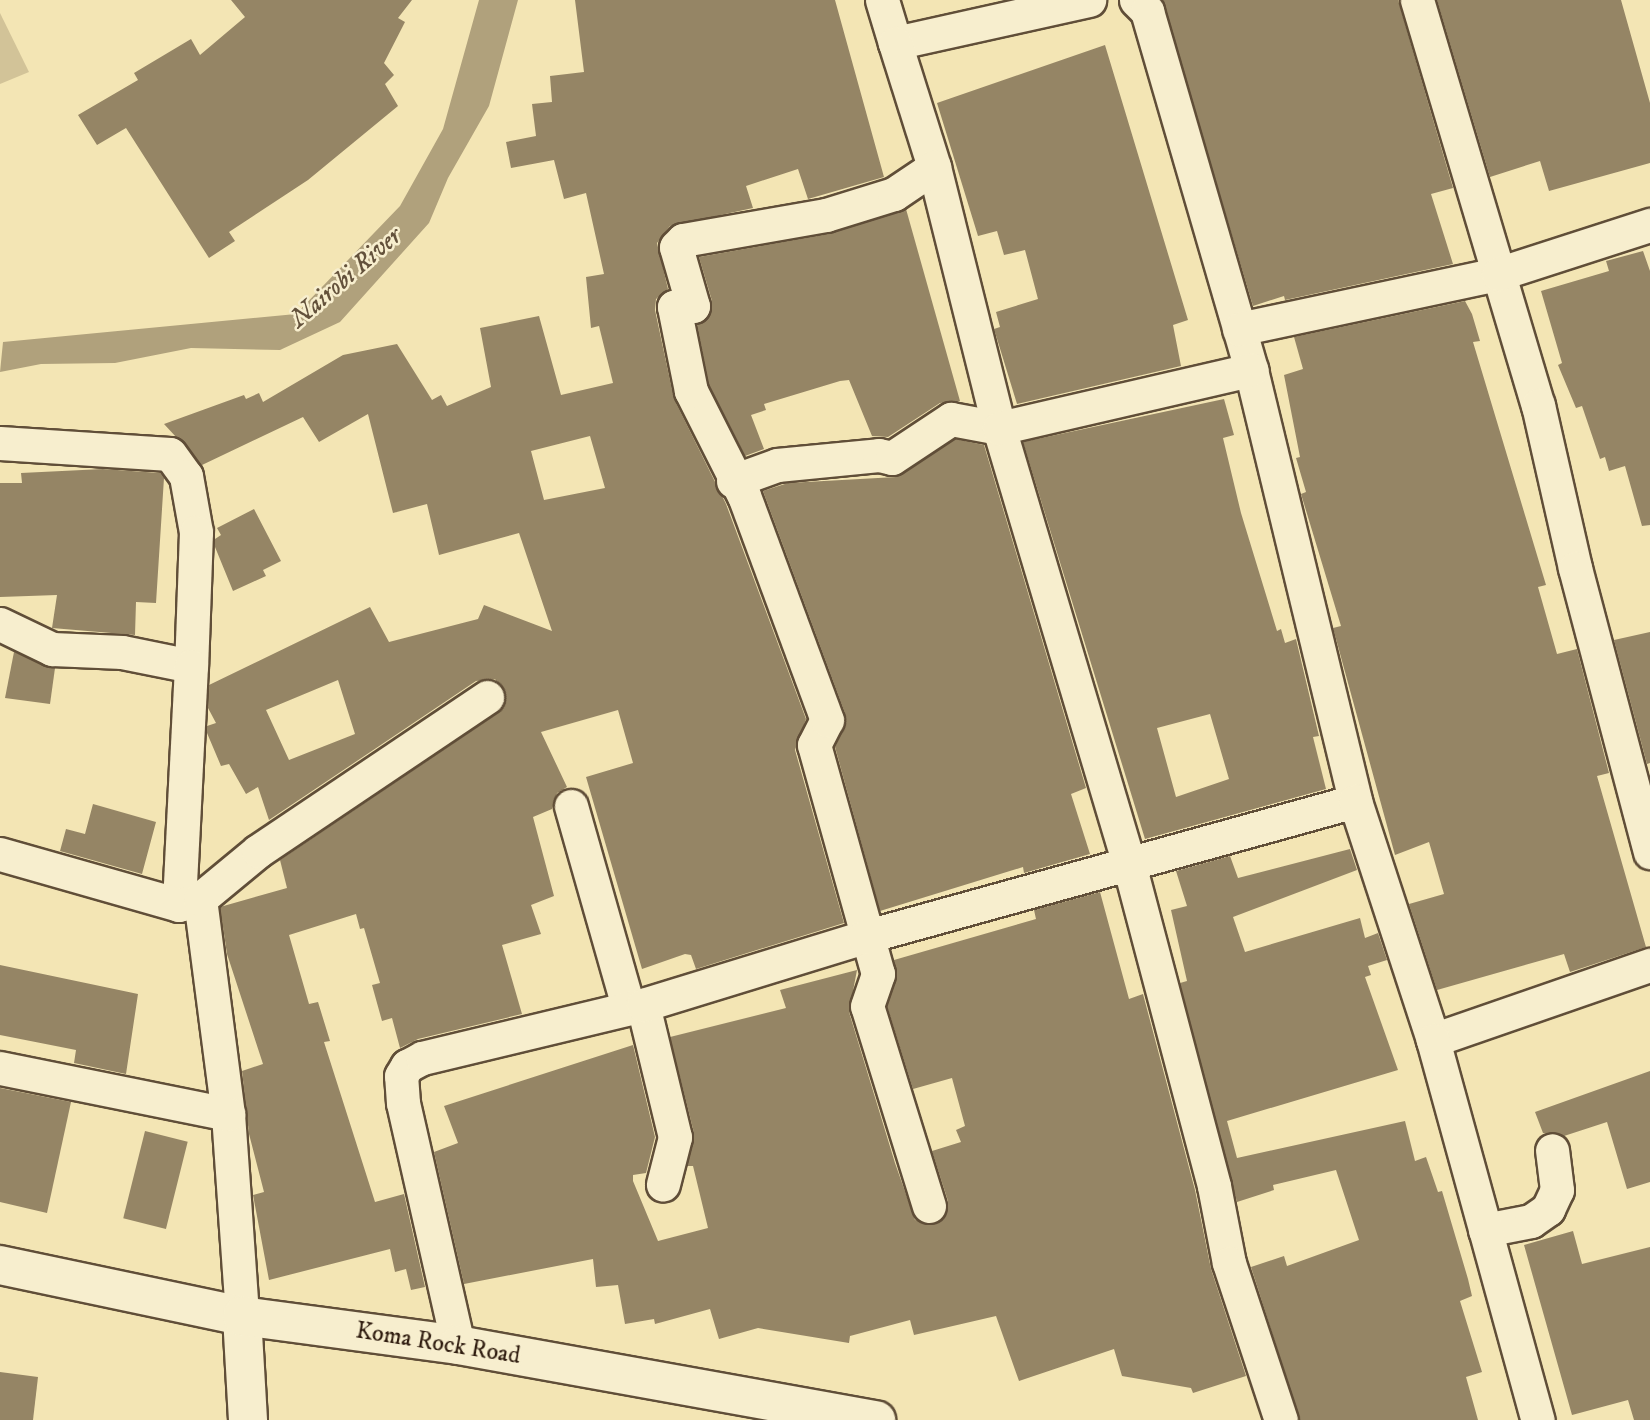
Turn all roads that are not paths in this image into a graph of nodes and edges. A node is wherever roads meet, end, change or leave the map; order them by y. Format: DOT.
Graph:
graph roads {
  1 [pos="882,0"];
  2 [pos="1088,0"];
  3 [pos="1136,0"];
  4 [pos="1417,0"];
  5 [pos="895,43"];
  6 [pos="934,167"];
  7 [pos="1650,225"];
  8 [pos="1498,274"];
  9 [pos="1239,329"];
  10 [pos="1251,370"];
  11 [pos="999,428"];
  12 [pos="0,443"];
  13 [pos="733,481"];
  14 [pos="0,624"];
  15 [pos="191,666"];
  16 [pos="487,697"];
  17 [pos="1355,801"];
  18 [pos="571,806"];
  19 [pos="1650,852"];
  20 [pos="0,853"];
  21 [pos="1129,864"];
  22 [pos="189,902"];
  23 [pos="864,937"];
  24 [pos="1650,965"];
  25 [pos="636,1005"];
  26 [pos="1433,1040"];
  27 [pos="0,1068"];
  28 [pos="228,1114"];
  29 [pos="1552,1150"];
  30 [pos="663,1184"];
  31 [pos="929,1206"];
  32 [pos="1485,1230"];
  33 [pos="0,1265"];
  34 [pos="242,1317"];
  35 [pos="458,1345"];
  36 [pos="248,1420"];
  37 [pos="876,1420"];
  38 [pos="1281,1420"];
  39 [pos="1538,1420"];
  1 -- 5 [label="street"];
  2 -- 5 [label="street"];
  3 -- 9 [label="street"];
  4 -- 8 [label="street"];
  5 -- 6 [label="street"];
  6 -- 11 [label="street"];
  6 -- 13 [label="street"];
  7 -- 8 [label="street"];
  8 -- 9 [label="street"];
  8 -- 19 [label="street"];
  9 -- 10 [label="street"];
  10 -- 11 [label="street"];
  10 -- 17 [label="street"];
  11 -- 13 [label="street"];
  11 -- 21 [label="street"];
  12 -- 15 [label="street"];
  13 -- 23 [label="street"];
  14 -- 15 [label="street"];
  15 -- 22 [label="street"];
  16 -- 22 [label="street"];
  17 -- 21 [label="street"];
  17 -- 26 [label="street"];
  18 -- 25 [label="street"];
  20 -- 22 [label="street"];
  21 -- 23 [label="street"];
  21 -- 38 [label="street"];
  22 -- 28 [label="street"];
  23 -- 25 [label="street"];
  23 -- 31 [label="street"];
  24 -- 26 [label="street"];
  25 -- 30 [label="street"];
  25 -- 35 [label="street"];
  26 -- 32 [label="street"];
  27 -- 28 [label="street"];
  28 -- 34 [label="street"];
  29 -- 32 [label="street"];
  32 -- 39 [label="street"];
  33 -- 34 [label="main road, Koma Rock Road"];
  34 -- 35 [label="main road, Koma Rock Road"];
  34 -- 36 [label="main road"];
  35 -- 37 [label="main road, Koma Rock Road"];
}
